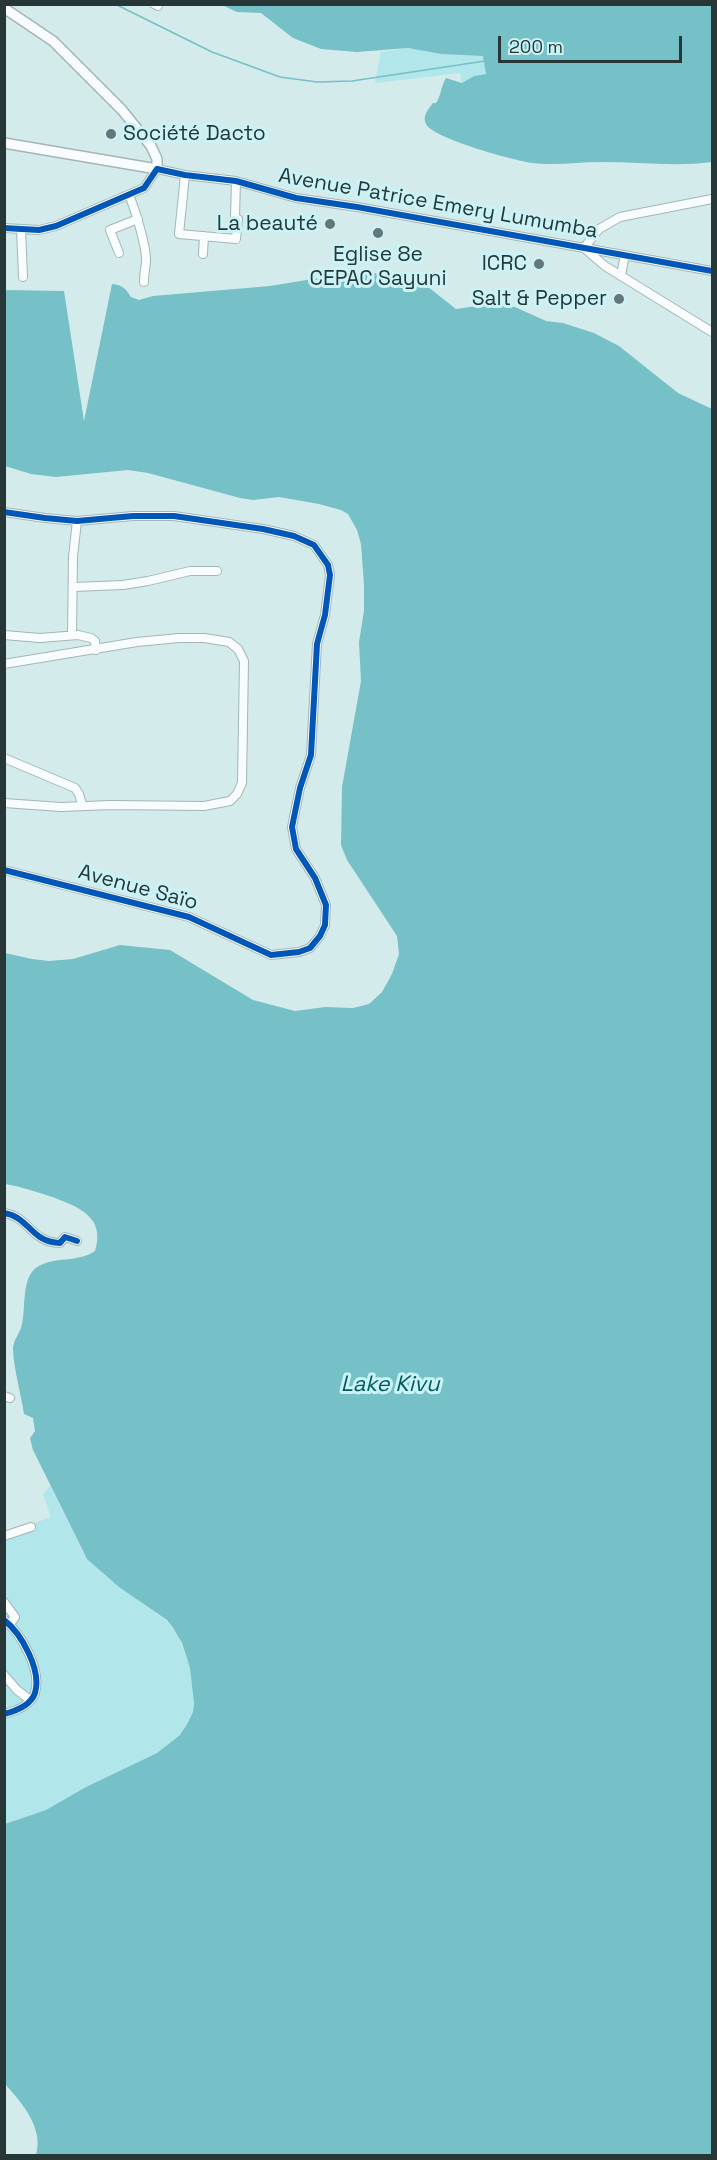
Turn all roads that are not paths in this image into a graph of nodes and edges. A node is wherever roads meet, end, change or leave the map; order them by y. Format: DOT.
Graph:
graph roads {
  1 [pos="4,8"];
  2 [pos="4,143"];
  3 [pos="157,169"];
  4 [pos="185,175"];
  5 [pos="236,181"];
  6 [pos="129,195"];
  7 [pos="712,199"];
  8 [pos="138,219"];
  9 [pos="4,228"];
  10 [pos="21,229"];
  11 [pos="204,236"];
  12 [pos="584,248"];
  13 [pos="119,253"];
  14 [pos="203,254"];
  15 [pos="625,255"];
  16 [pos="712,271"];
  17 [pos="621,275"];
  18 [pos="23,277"];
  19 [pos="144,282"];
  20 [pos="712,332"];
  21 [pos="4,512"];
  22 [pos="77,521"];
  23 [pos="217,572"];
  24 [pos="74,587"];
  25 [pos="72,635"];
  26 [pos="4,636"];
  27 [pos="96,650"];
  28 [pos="4,664"];
  29 [pos="4,758"];
  30 [pos="4,803"];
  31 [pos="82,805"];
  32 [pos="4,870"];
  33 [pos="4,1213"];
  34 [pos="77,1241"];
  35 [pos="31,1527"];
  36 [pos="4,1536"];
  37 [pos="4,1602"];
  38 [pos="7,1622"];
  39 [pos="4,1675"];
  40 [pos="30,1700"];
  41 [pos="4,1714"];
  1 -- 3 [label="main road"];
  2 -- 3 [label="main road, Avenue Patrice Emery Lumumba"];
  3 -- 4 [label="street, Avenue Patrice Emery Lumumba"];
  3 -- 6 [label="street"];
  4 -- 5 [label="street, Avenue Patrice Emery Lumumba"];
  4 -- 11 [label="street"];
  5 -- 11 [label="street"];
  5 -- 12 [label="street, Avenue Patrice Emery Lumumba"];
  6 -- 8 [label="street"];
  6 -- 10 [label="street"];
  7 -- 12 [label="street"];
  8 -- 13 [label="street"];
  8 -- 19 [label="street"];
  9 -- 10 [label="street"];
  10 -- 18 [label="street"];
  11 -- 14 [label="street"];
  12 -- 15 [label="street, Avenue Patrice Emery Lumumba"];
  12 -- 17 [label="street"];
  15 -- 16 [label="street, Avenue Patrice Emery Lumumba"];
  15 -- 17 [label="street"];
  17 -- 20 [label="street"];
  21 -- 22 [label="street, Avenue Saïo"];
  22 -- 24 [label="street"];
  22 -- 32 [label="street, Avenue Saïo"];
  23 -- 24 [label="street"];
  24 -- 25 [label="street"];
  25 -- 26 [label="street"];
  25 -- 27 [label="street"];
  27 -- 28 [label="street"];
  27 -- 31 [label="street"];
  29 -- 31 [label="street"];
  30 -- 31 [label="street"];
  33 -- 34 [label="street"];
  35 -- 36 [label="street"];
  37 -- 38 [label="street"];
  38 -- 40 [label="street"];
  39 -- 40 [label="street"];
  40 -- 41 [label="street"];
}
